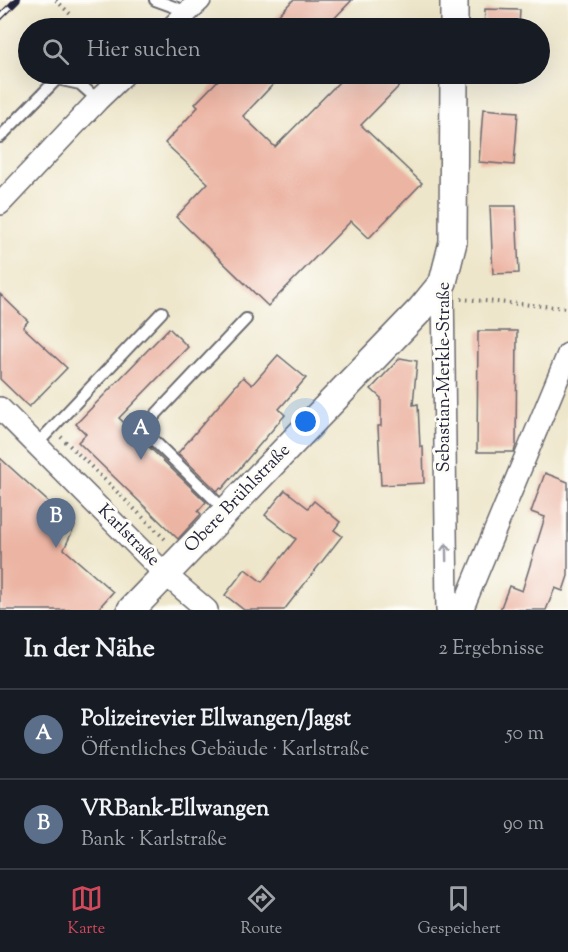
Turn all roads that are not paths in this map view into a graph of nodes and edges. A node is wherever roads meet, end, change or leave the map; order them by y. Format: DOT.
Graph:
graph roads {
  1 [pos="155,0"];
  2 [pos="454,0"];
  3 [pos="194,6"];
  4 [pos="181,18"];
  5 [pos="454,18"];
  6 [pos="52,84"];
  7 [pos="80,84"];
  8 [pos="115,84"];
  9 [pos="454,84"];
  10 [pos="98,100"];
  11 [pos="0,137"];
  12 [pos="0,204"];
  13 [pos="443,289"];
  14 [pos="162,312"];
  15 [pos="246,319"];
  16 [pos="568,354"];
  17 [pos="0,408"];
  18 [pos="36,445"];
  19 [pos="226,511"];
  20 [pos="174,565"];
  21 [pos="131,610"];
  22 [pos="207,610"];
  23 [pos="447,610"];
  24 [pos="462,610"];
  1 -- 3 [label="lane"];
  2 -- 5 [label="street"];
  3 -- 4 [label="street"];
  6 -- 11 [label="lane"];
  7 -- 10 [label="lane"];
  8 -- 10 [label="street"];
  9 -- 13 [label="street, Sebastian-Merkle-Straße"];
  10 -- 12 [label="street"];
  13 -- 19 [label="street, Obere Brühlstraße"];
  23 -- 13 [label="street, Sebastian-Merkle-Straße, one-way"];
  14 -- 18 [label="lane"];
  15 -- 19 [label="lane"];
  16 -- 24 [label="street"];
  17 -- 18 [label="street, Karlstraße"];
  18 -- 20 [label="street, Karlstraße"];
  19 -- 20 [label="street, Obere Brühlstraße"];
  20 -- 21 [label="street, Obere Brühlstraße"];
  20 -- 22 [label="street, Karlstraße"];
}
